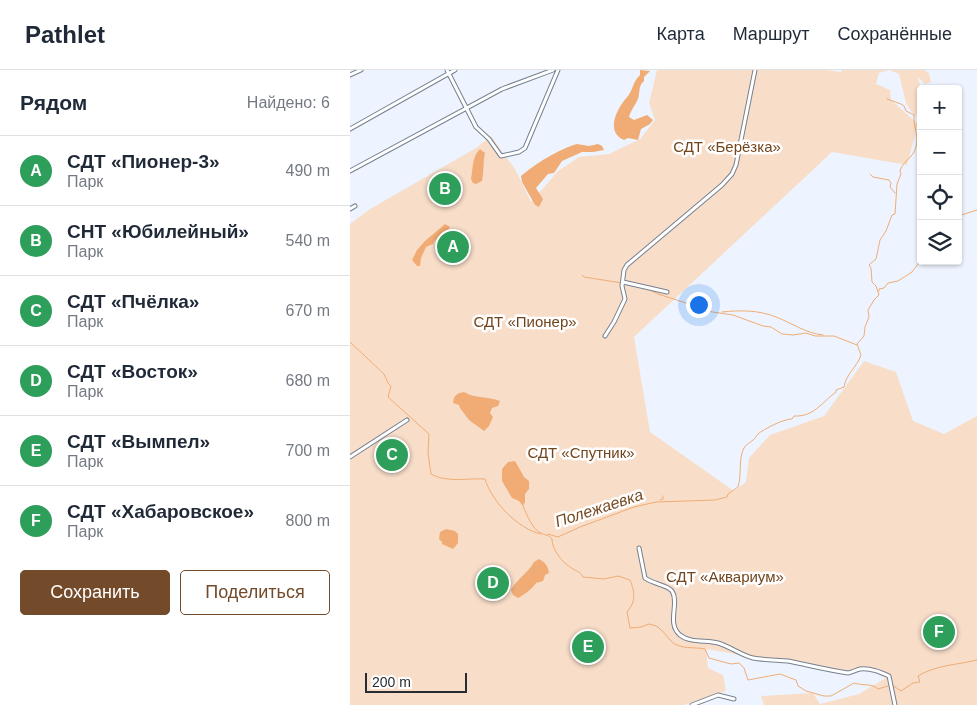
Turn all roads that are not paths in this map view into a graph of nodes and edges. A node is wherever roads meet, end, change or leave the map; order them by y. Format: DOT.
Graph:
graph roads {
  1 [pos="361,70"];
  2 [pos="455,70"];
  3 [pos="553,70"];
  4 [pos="558,70"];
  5 [pos="755,70"];
  6 [pos="448,72"];
  7 [pos="350,75"];
  8 [pos="467,110"];
  9 [pos="350,129"];
  10 [pos="350,171"];
  11 [pos="356,206"];
  12 [pos="350,209"];
  13 [pos="623,282"];
  14 [pos="667,292"];
  15 [pos="605,336"];
  16 [pos="406,420"];
  17 [pos="350,457"];
  18 [pos="639,548"];
  19 [pos="734,699"];
  20 [pos="697,704"];
  21 [pos="692,705"];
  22 [pos="895,705"];
  1 -- 7 [label="street"];
  2 -- 6 [label="street"];
  3 -- 8 [label="street"];
  4 -- 8 [label="street"];
  5 -- 13 [label="street"];
  6 -- 8 [label="street"];
  6 -- 9 [label="street"];
  8 -- 10 [label="street"];
  11 -- 12 [label="street"];
  13 -- 14 [label="street"];
  13 -- 15 [label="street"];
  16 -- 17 [label="street"];
  18 -- 22 [label="street"];
  19 -- 20 [label="street"];
  20 -- 21 [label="street"];
}
